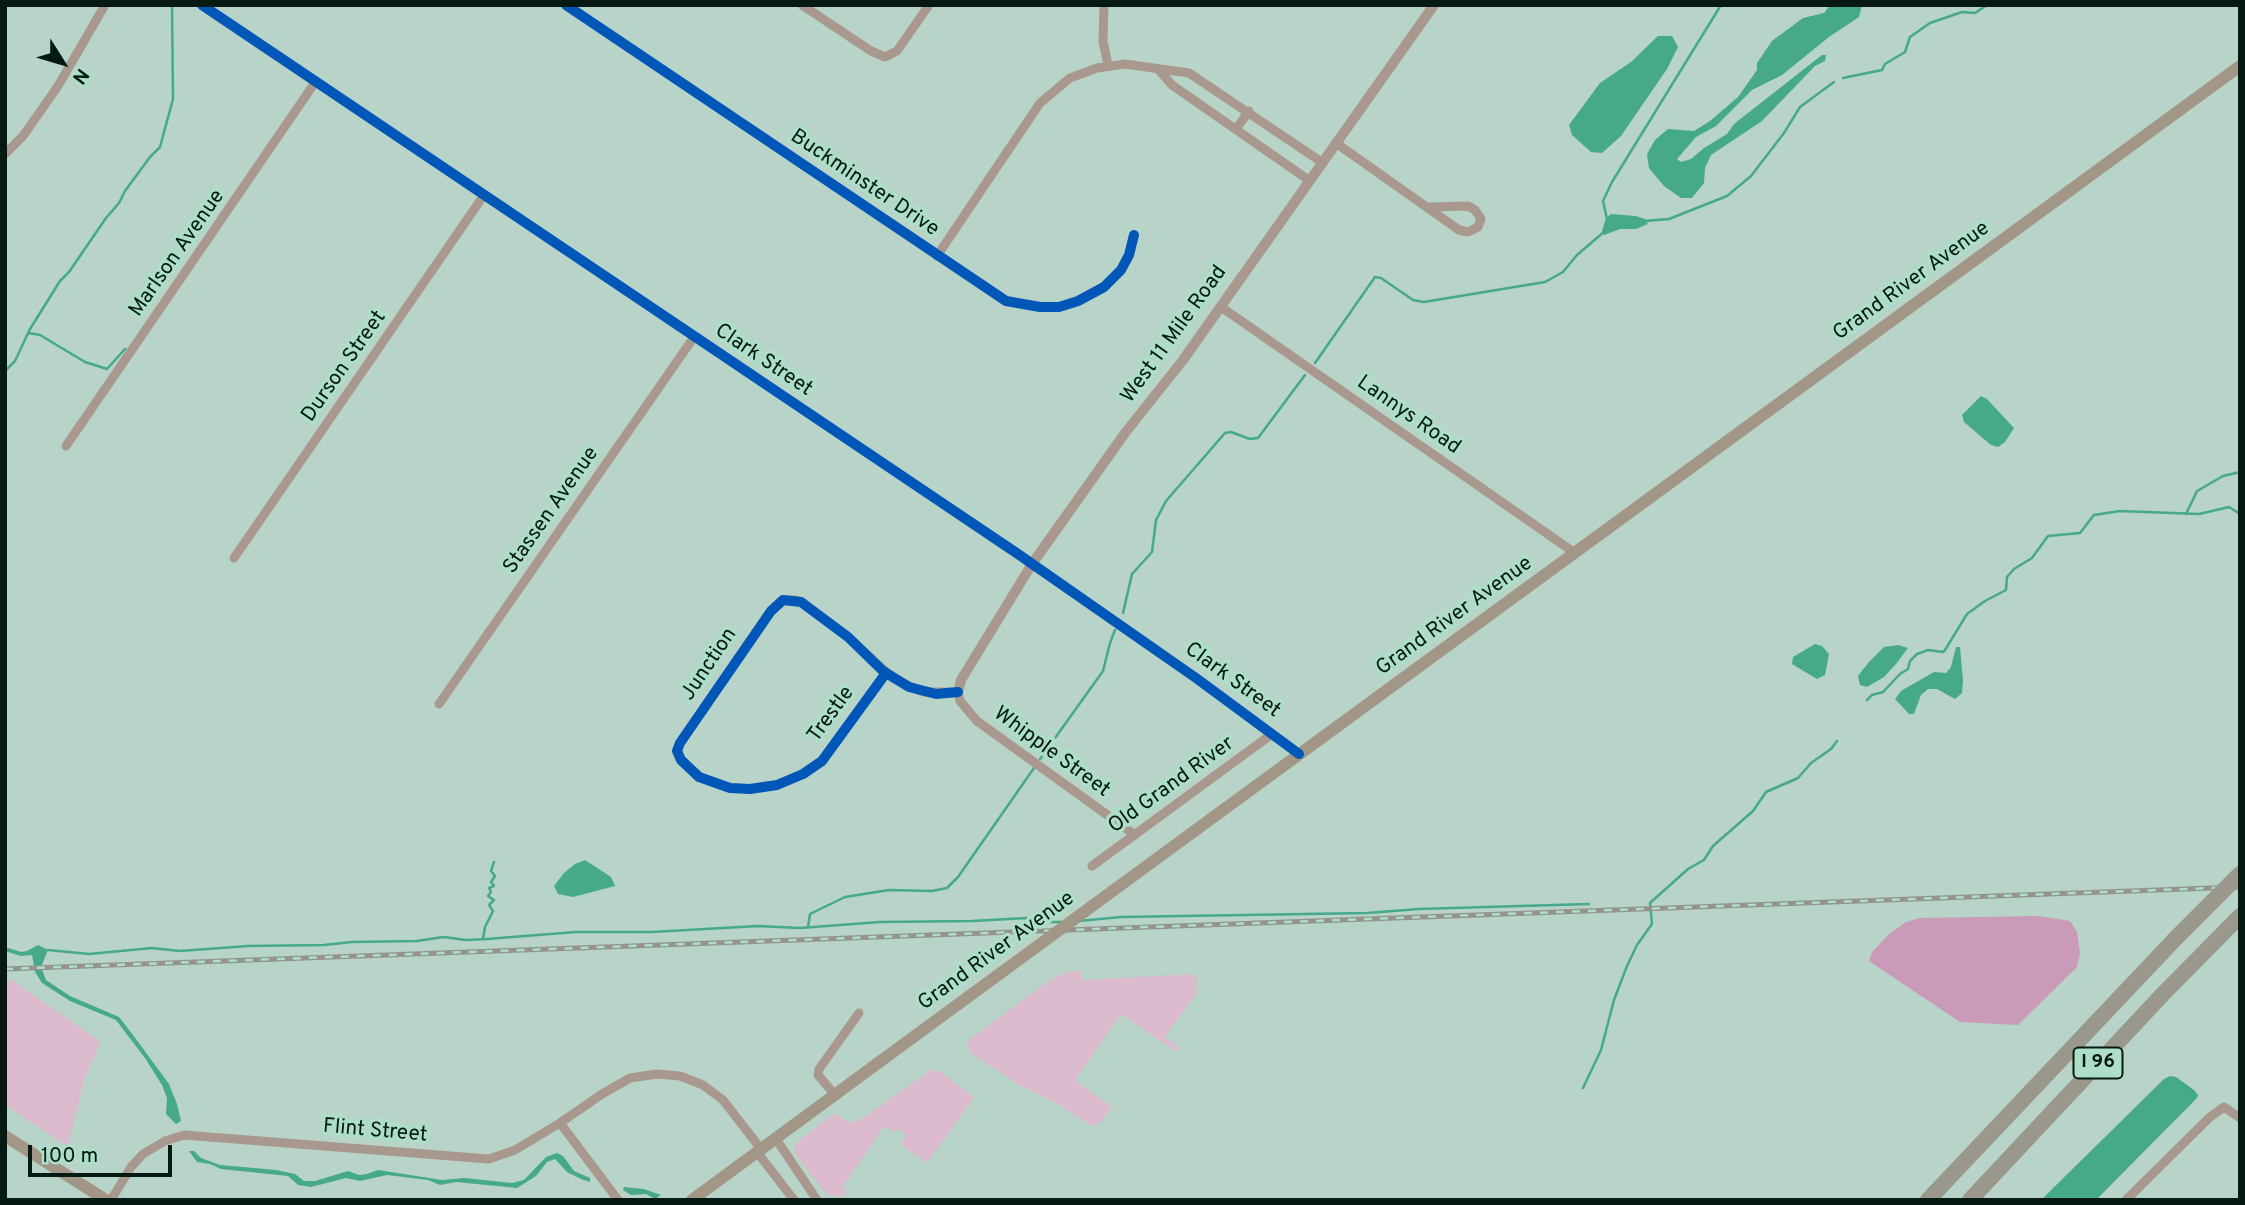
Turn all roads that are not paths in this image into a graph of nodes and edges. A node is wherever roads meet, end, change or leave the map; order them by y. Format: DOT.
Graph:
graph roads {
  1 [pos="105,5"];
  2 [pos="202,5"];
  3 [pos="802,5"];
  4 [pos="929,5"];
  5 [pos="1104,5"];
  6 [pos="1434,5"];
  7 [pos="569,6"];
  8 [pos="1108,65"];
  9 [pos="2240,66"];
  10 [pos="1158,69"];
  11 [pos="316,81"];
  12 [pos="1249,111"];
  13 [pos="1236,129"];
  14 [pos="1336,143"];
  15 [pos="5,154"];
  16 [pos="1323,163"];
  17 [pos="1310,181"];
  18 [pos="484,195"];
  19 [pos="1428,207"];
  20 [pos="1134,235"];
  21 [pos="937,256"];
  22 [pos="1221,307"];
  23 [pos="694,337"];
  24 [pos="66,446"];
  25 [pos="1576,553"];
  26 [pos="234,558"];
  27 [pos="1032,564"];
  28 [pos="886,673"];
  29 [pos="958,692"];
  30 [pos="439,704"];
  31 [pos="1272,734"];
  32 [pos="1299,754"];
  33 [pos="686,766"];
  34 [pos="1135,835"];
  35 [pos="1092,866"];
  36 [pos="2240,874"];
  37 [pos="2240,916"];
  38 [pos="859,1013"];
  39 [pos="835,1095"];
  40 [pos="2240,1118"];
  41 [pos="560,1123"];
  42 [pos="5,1136"];
  43 [pos="775,1139"];
  44 [pos="759,1150"];
  45 [pos="109,1200"];
  46 [pos="618,1200"];
  47 [pos="692,1200"];
  48 [pos="794,1200"];
  49 [pos="817,1200"];
  50 [pos="1928,1200"];
  51 [pos="1970,1200"];
  52 [pos="2126,1200"];
  1 -- 15 [label="street"];
  2 -- 11 [label="street, Clark Street"];
  3 -- 4 [label="street"];
  5 -- 8 [label="street"];
  6 -- 14 [label="street, West 11 Mile Road"];
  7 -- 21 [label="street, Buckminster Drive"];
  8 -- 10 [label="street"];
  8 -- 21 [label="street"];
  9 -- 25 [label="main road, Grand River Avenue"];
  10 -- 12 [label="street"];
  10 -- 13 [label="street"];
  11 -- 18 [label="street, Clark Street"];
  11 -- 24 [label="street, Marlson Avenue"];
  12 -- 13 [label="street"];
  12 -- 16 [label="street"];
  13 -- 17 [label="street"];
  14 -- 16 [label="street, West 11 Mile Road"];
  14 -- 19 [label="street"];
  16 -- 17 [label="street, West 11 Mile Road"];
  17 -- 22 [label="street, West 11 Mile Road"];
  18 -- 23 [label="street, Clark Street"];
  18 -- 26 [label="street, Durson Street"];
  19 -- 19 [label="street"];
  20 -- 21 [label="street, Buckminster Drive"];
  22 -- 25 [label="street, Lannys Road"];
  22 -- 27 [label="street, West 11 Mile Road"];
  23 -- 27 [label="street, Clark Street"];
  23 -- 30 [label="street, Stassen Avenue"];
  25 -- 32 [label="main road, Grand River Avenue"];
  27 -- 29 [label="street, West 11 Mile Road"];
  27 -- 31 [label="street, Clark Street"];
  28 -- 29 [label="street"];
  28 -- 33 [label="street, Trestle"];
  28 -- 33 [label="street, Junction"];
  29 -- 34 [label="street, Whipple Street"];
  31 -- 32 [label="street, Clark Street"];
  31 -- 34 [label="street, Old Grand River"];
  32 -- 39 [label="main road, Grand River Avenue, bridge"];
  34 -- 35 [label="street, Old Grand River"];
  36 -- 50 [label="highway, I 96, bridge"];
  37 -- 51 [label="highway, I 96"];
  38 -- 39 [label="street"];
  39 -- 43 [label="main road, Grand River Avenue"];
  40 -- 52 [label="street"];
  41 -- 44 [label="street, Flint Street"];
  41 -- 45 [label="street, Flint Street"];
  41 -- 46 [label="street"];
  42 -- 45 [label="main road"];
  43 -- 44 [label="main road, Grand River Avenue"];
  43 -- 49 [label="street"];
  44 -- 47 [label="main road, Grand River Avenue"];
  44 -- 48 [label="street, Flint Street"];
}
